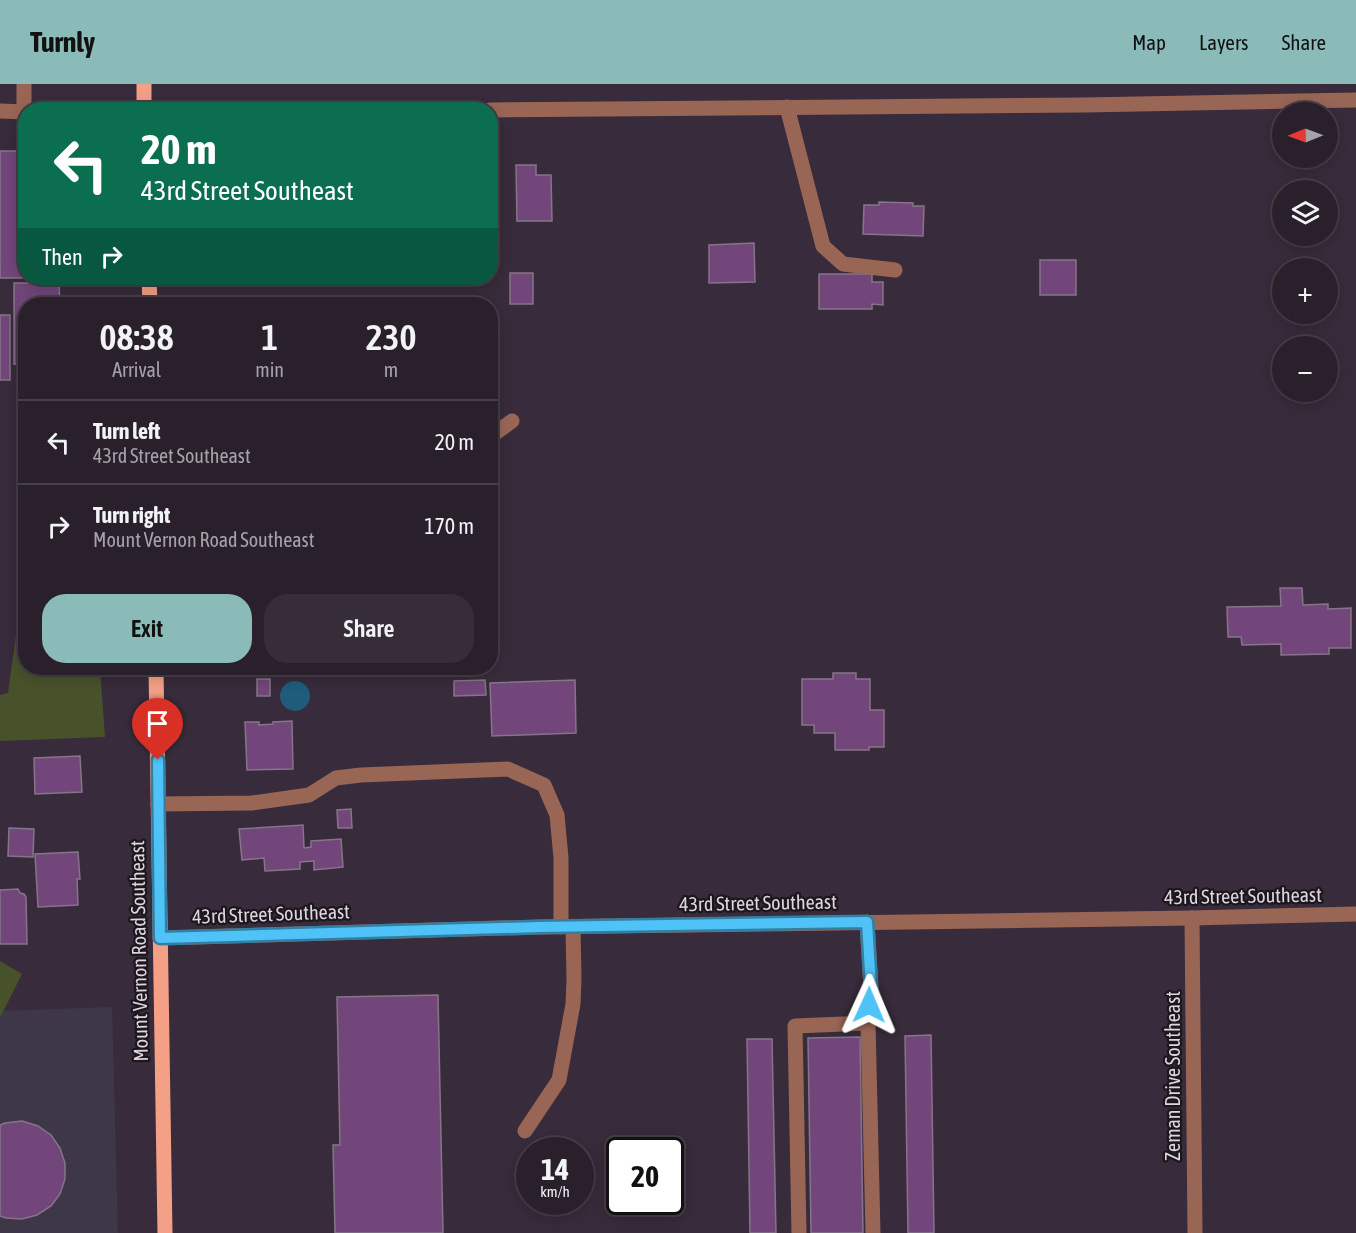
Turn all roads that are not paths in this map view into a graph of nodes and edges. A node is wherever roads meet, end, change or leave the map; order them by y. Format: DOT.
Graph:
graph roads {
  1 [pos="24,84"];
  2 [pos="144,84"];
  3 [pos="1356,100"];
  4 [pos="25,102"];
  5 [pos="144,102"];
  6 [pos="787,107"];
  7 [pos="498,110"];
  8 [pos="0,111"];
  9 [pos="18,112"];
  10 [pos="895,270"];
  11 [pos="512,421"];
  12 [pos="498,431"];
  13 [pos="156,675"];
  14 [pos="158,804"];
  15 [pos="1356,914"];
  16 [pos="1192,918"];
  17 [pos="867,922"];
  18 [pos="567,927"];
  19 [pos="160,938"];
  20 [pos="868,1023"];
  21 [pos="525,1131"];
  22 [pos="165,1233"];
  23 [pos="799,1233"];
  24 [pos="873,1233"];
  25 [pos="1195,1233"];
  1 -- 4 [label="street"];
  2 -- 5 [label="main road"];
  3 -- 6 [label="street"];
  6 -- 7 [label="street"];
  6 -- 10 [label="street"];
  8 -- 9 [label="street"];
  11 -- 12 [label="street"];
  13 -- 14 [label="main road, Mount Vernon Road Southeast"];
  14 -- 18 [label="street"];
  14 -- 19 [label="main road, Mount Vernon Road Southeast"];
  15 -- 16 [label="street, 43rd Street Southeast"];
  16 -- 17 [label="street, 43rd Street Southeast"];
  16 -- 25 [label="street, Zeman Drive Southeast"];
  17 -- 18 [label="street, 43rd Street Southeast"];
  17 -- 20 [label="street"];
  18 -- 19 [label="street, 43rd Street Southeast"];
  18 -- 21 [label="street"];
  19 -- 22 [label="main road, Mount Vernon Road Southeast"];
  20 -- 23 [label="street"];
  20 -- 24 [label="street"];
}
